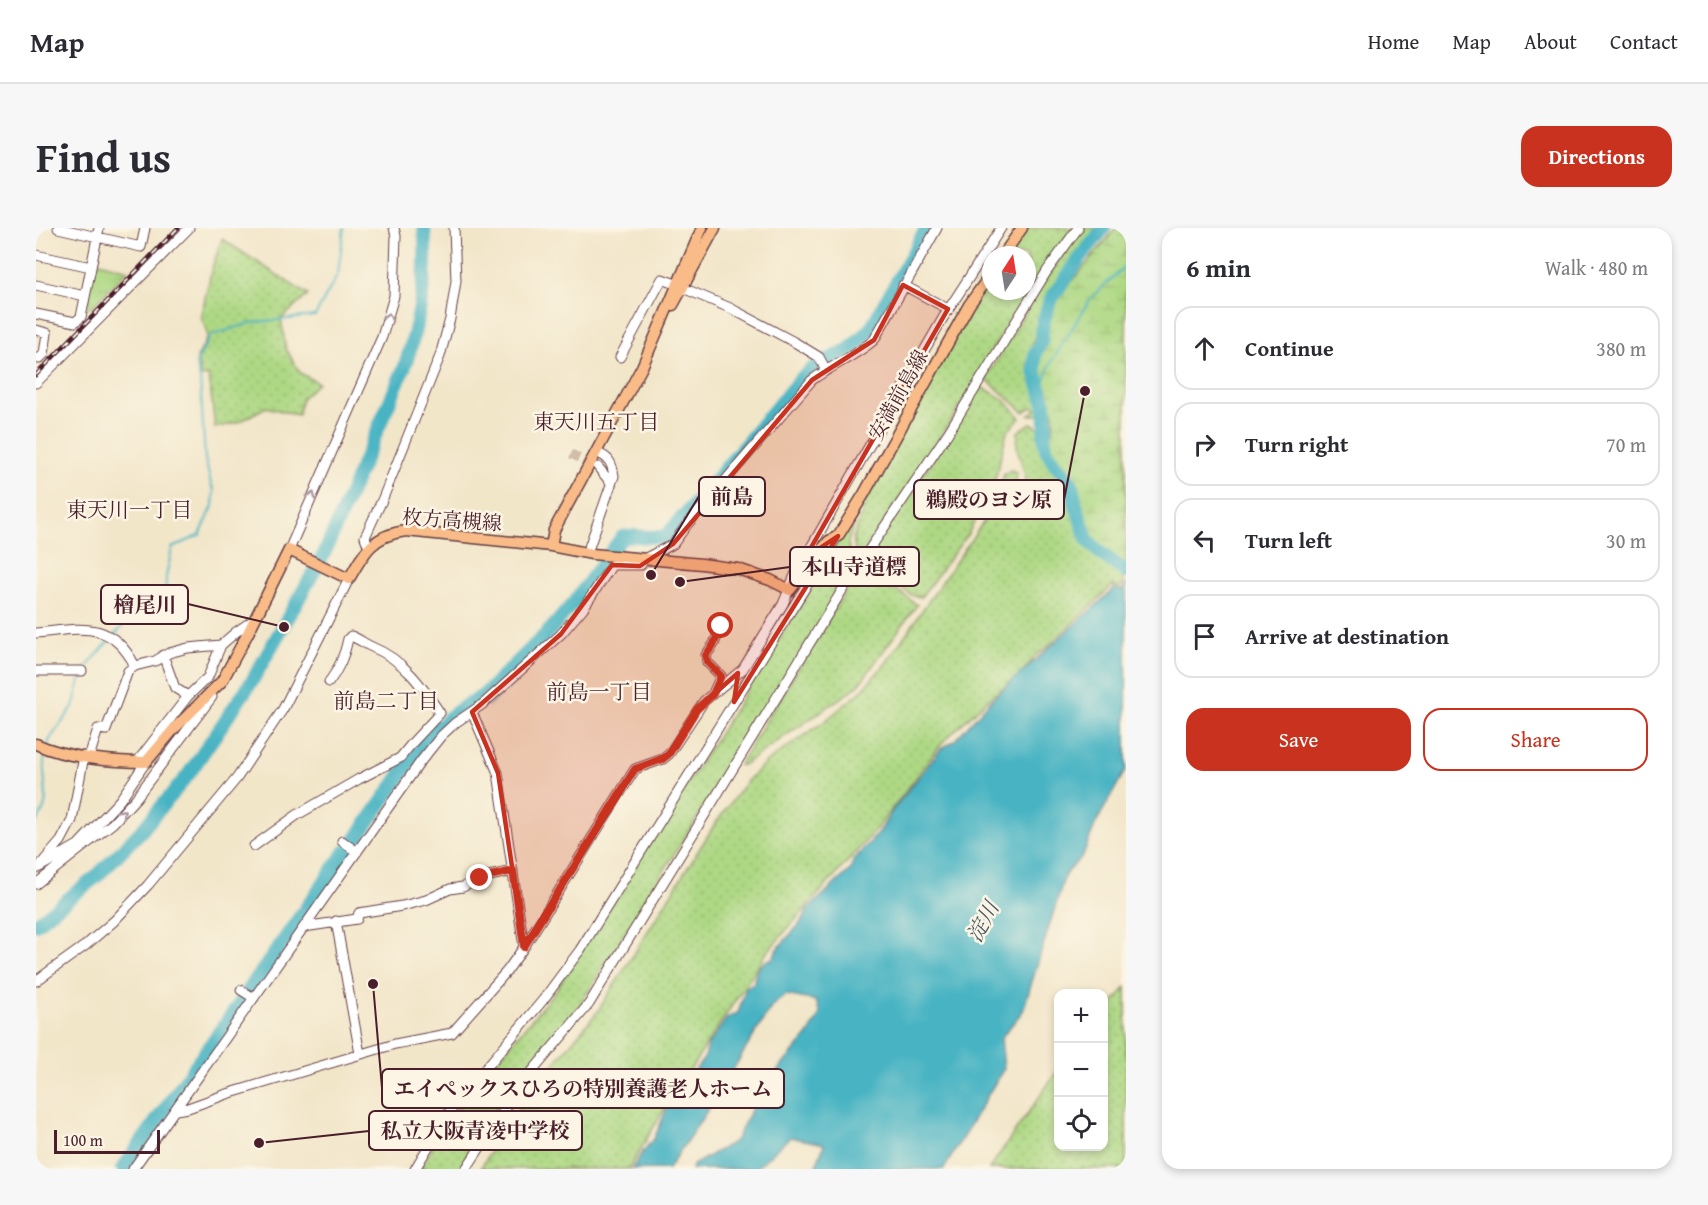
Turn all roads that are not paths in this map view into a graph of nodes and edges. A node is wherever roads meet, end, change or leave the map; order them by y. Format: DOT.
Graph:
graph roads {
  1 [pos="58,228"];
  2 [pos="145,228"];
  3 [pos="189,228"];
  4 [pos="394,228"];
  5 [pos="454,228"];
  6 [pos="702,228"];
  7 [pos="715,228"];
  8 [pos="937,228"];
  9 [pos="1001,228"];
  10 [pos="1022,228"];
  11 [pos="1078,228"];
  12 [pos="98,232"];
  13 [pos="1009,246"];
  14 [pos="36,255"];
  15 [pos="91,267"];
  16 [pos="36,285"];
  17 [pos="903,285"];
  18 [pos="680,286"];
  19 [pos="982,287"];
  20 [pos="85,296"];
  21 [pos="948,309"];
  22 [pos="36,314"];
  23 [pos="36,330"];
  24 [pos="620,357"];
  25 [pos="37,359"];
  26 [pos="826,370"];
  27 [pos="36,383"];
  28 [pos="597,453"];
  29 [pos="598,467"];
  30 [pos="611,483"];
  31 [pos="838,536"];
  32 [pos="550,546"];
  33 [pos="369,548"];
  34 [pos="289,550"];
  35 [pos="590,554"];
  36 [pos="645,559"];
  37 [pos="609,568"];
  38 [pos="349,579"];
  39 [pos="790,590"];
  40 [pos="255,619"];
  41 [pos="721,626"];
  42 [pos="36,633"];
  43 [pos="221,645"];
  44 [pos="164,655"];
  45 [pos="135,666"];
  46 [pos="743,669"];
  47 [pos="36,671"];
  48 [pos="82,671"];
  49 [pos="222,681"];
  50 [pos="329,682"];
  51 [pos="713,694"];
  52 [pos="188,696"];
  53 [pos="734,702"];
  54 [pos="472,712"];
  55 [pos="429,725"];
  56 [pos="441,736"];
  57 [pos="43,747"];
  58 [pos="87,757"];
  59 [pos="141,762"];
  60 [pos="342,842"];
  61 [pos="254,846"];
  62 [pos="357,852"];
  63 [pos="36,869"];
  64 [pos="513,871"];
  65 [pos="36,884"];
  66 [pos="336,921"];
  67 [pos="304,927"];
  68 [pos="524,947"];
  69 [pos="36,981"];
  70 [pos="241,990"];
  71 [pos="254,998"];
  72 [pos="360,1054"];
  73 [pos="176,1110"];
  74 [pos="133,1169"];
  75 [pos="415,1169"];
  76 [pos="466,1169"];
  1 -- 12 [label="street"];
  2 -- 12 [label="street"];
  3 -- 27 [label="street"];
  34 -- 4 [label="street, one-way"];
  5 -- 33 [label="street"];
  6 -- 18 [label="main road"];
  7 -- 18 [label="main road"];
  8 -- 17 [label="street"];
  9 -- 21 [label="street"];
  10 -- 13 [label="main road"];
  11 -- 76 [label="street"];
  12 -- 15 [label="street"];
  14 -- 15 [label="street"];
  15 -- 20 [label="street"];
  16 -- 20 [label="street"];
  17 -- 21 [label="street"];
  17 -- 26 [label="street"];
  18 -- 24 [label="street"];
  18 -- 26 [label="street"];
  18 -- 28 [label="main road"];
  19 -- 31 [label="main road, 安満前島線"];
  20 -- 22 [label="street"];
  21 -- 39 [label="street"];
  23 -- 25 [label="street"];
  26 -- 36 [label="street"];
  28 -- 30 [label="street"];
  28 -- 32 [label="main road"];
  29 -- 30 [label="street"];
  30 -- 35 [label="street"];
  31 -- 39 [label="main road"];
  31 -- 53 [label="street"];
  32 -- 33 [label="main road, 枚方高槻線"];
  32 -- 35 [label="main road, 枚方高槻線"];
  33 -- 38 [label="main road, 枚方高槻線"];
  34 -- 38 [label="main road"];
  34 -- 40 [label="main road"];
  35 -- 36 [label="main road, 枚方高槻線"];
  35 -- 37 [label="street"];
  36 -- 37 [label="street"];
  36 -- 39 [label="main road, 枚方高槻線"];
  37 -- 54 [label="street"];
  38 -- 69 [label="street"];
  39 -- 46 [label="street"];
  40 -- 43 [label="street"];
  40 -- 49 [label="main road"];
  41 -- 51 [label="street"];
  42 -- 45 [label="street"];
  43 -- 44 [label="street"];
  43 -- 52 [label="street"];
  44 -- 45 [label="street"];
  44 -- 52 [label="street"];
  45 -- 58 [label="street"];
  46 -- 51 [label="street"];
  46 -- 53 [label="street"];
  47 -- 48 [label="street"];
  49 -- 59 [label="main road"];
  65 -- 49 [label="street, one-way"];
  50 -- 55 [label="street"];
  51 -- 68 [label="street"];
  52 -- 59 [label="street"];
  53 -- 75 [label="street"];
  54 -- 56 [label="street"];
  54 -- 64 [label="street"];
  55 -- 56 [label="street"];
  55 -- 61 [label="street"];
  56 -- 62 [label="street"];
  57 -- 58 [label="main road"];
  58 -- 59 [label="main road"];
  58 -- 63 [label="street"];
  59 -- 63 [label="street"];
  60 -- 62 [label="street"];
  62 -- 67 [label="street"];
  64 -- 66 [label="street"];
  64 -- 68 [label="street"];
  66 -- 67 [label="street"];
  66 -- 72 [label="street"];
  67 -- 71 [label="street"];
  68 -- 72 [label="street"];
  70 -- 71 [label="street"];
  71 -- 73 [label="street"];
  72 -- 73 [label="street"];
  73 -- 74 [label="street"];
}
